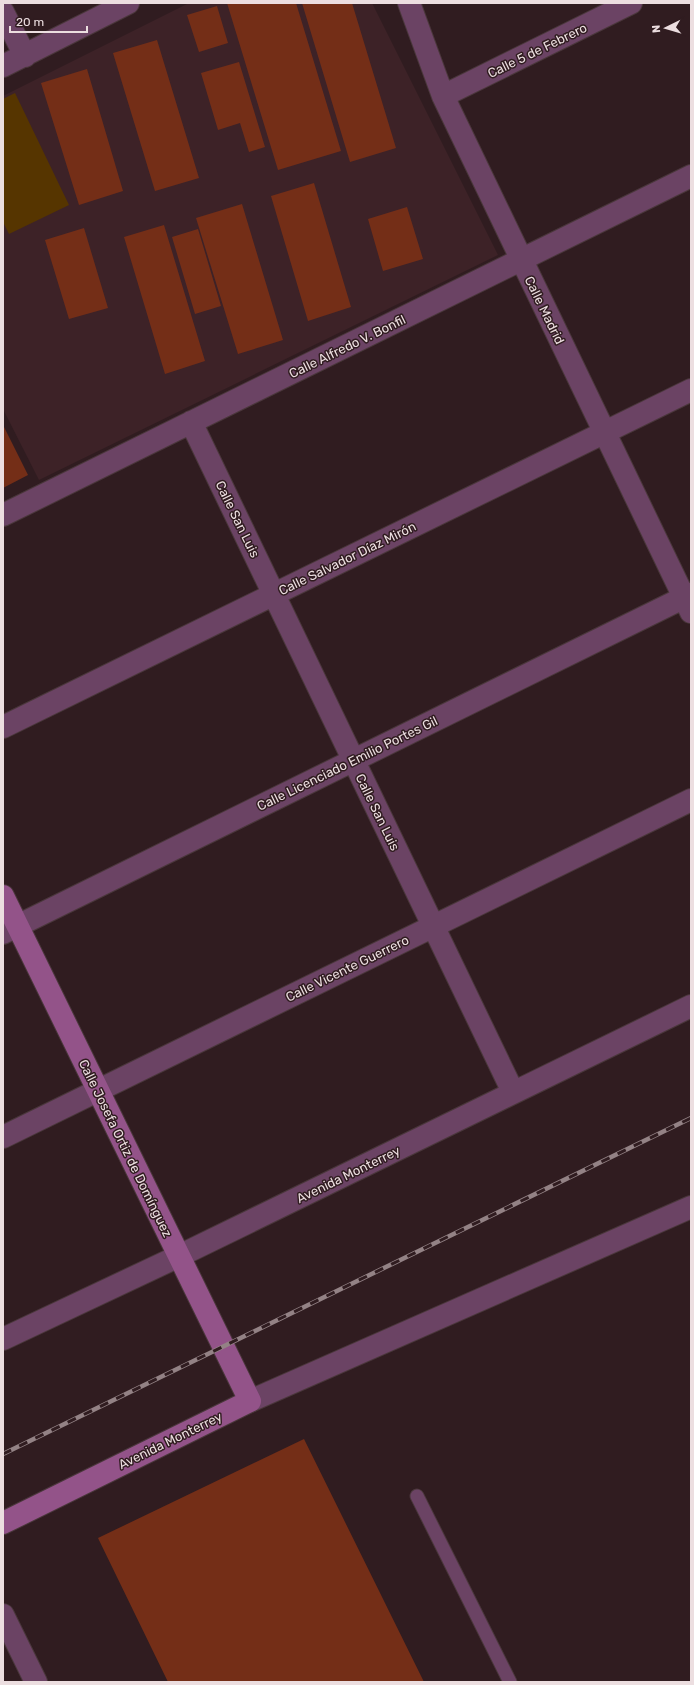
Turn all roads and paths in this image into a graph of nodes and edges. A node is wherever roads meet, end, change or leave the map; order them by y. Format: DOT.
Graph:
graph roads {
  1 [pos="128,3"];
  2 [pos="409,3"];
  3 [pos="631,3"];
  4 [pos="3,12"];
  5 [pos="24,56"];
  6 [pos="3,66"];
  7 [pos="443,96"];
  8 [pos="691,176"];
  9 [pos="522,260"];
  10 [pos="691,390"];
  11 [pos="191,422"];
  12 [pos="605,432"];
  13 [pos="3,515"];
  14 [pos="274,594"];
  15 [pos="689,602"];
  16 [pos="3,727"];
  17 [pos="353,760"];
  18 [pos="691,800"];
  19 [pos="3,896"];
  20 [pos="434,926"];
  21 [pos="10,930"];
  22 [pos="691,1006"];
  23 [pos="98,1090"];
  24 [pos="513,1092"];
  25 [pos="3,1137"];
  26 [pos="691,1207"];
  27 [pos="179,1256"];
  28 [pos="3,1339"];
  29 [pos="250,1401"];
  30 [pos="417,1496"];
  31 [pos="3,1523"];
  32 [pos="3,1615"];
  33 [pos="36,1682"];
  34 [pos="510,1682"];
  1 -- 5 [label="street"];
  2 -- 7 [label="street, Calle Madrid"];
  3 -- 7 [label="street, Calle 5 de Febrero"];
  4 -- 5 [label="street"];
  5 -- 6 [label="street"];
  7 -- 9 [label="street, Calle Madrid"];
  8 -- 9 [label="street, Calle Alfredo V. Bonfil"];
  9 -- 11 [label="street, Calle Alfredo V. Bonfil"];
  9 -- 12 [label="street, Calle Madrid"];
  10 -- 12 [label="street, Calle Salvador Díaz Mirón"];
  11 -- 13 [label="street, Calle Alfredo V. Bonfil"];
  11 -- 14 [label="street, Calle San Luis"];
  12 -- 14 [label="street, Calle Salvador Díaz Mirón"];
  12 -- 15 [label="street, Calle Madrid"];
  14 -- 16 [label="street, Calle Salvador Díaz Mirón"];
  14 -- 17 [label="street, Calle San Luis"];
  15 -- 17 [label="street, Calle Licenciado Emilio Portes Gil"];
  17 -- 20 [label="street, Calle San Luis"];
  17 -- 21 [label="street, Calle Licenciado Emilio Portes Gil"];
  18 -- 20 [label="street, Calle Vicente Guerrero"];
  19 -- 21 [label="street, Calle Josefa Ortiz de Domínguez"];
  20 -- 23 [label="street, Calle Vicente Guerrero"];
  20 -- 24 [label="street, Calle San Luis"];
  21 -- 23 [label="street, Calle Josefa Ortiz de Domínguez"];
  22 -- 24 [label="street, Avenida Monterrey"];
  23 -- 25 [label="street, Calle Vicente Guerrero"];
  23 -- 27 [label="street, Calle Josefa Ortiz de Domínguez"];
  24 -- 27 [label="street, Avenida Monterrey"];
  26 -- 29 [label="street, Avenida Monterrey"];
  27 -- 28 [label="street, Avenida Monterrey"];
  27 -- 29 [label="street, Calle Josefa Ortiz de Domínguez"];
  29 -- 31 [label="street, Avenida Monterrey"];
  30 -- 34 [label="lane"];
  32 -- 33 [label="street"];
}
